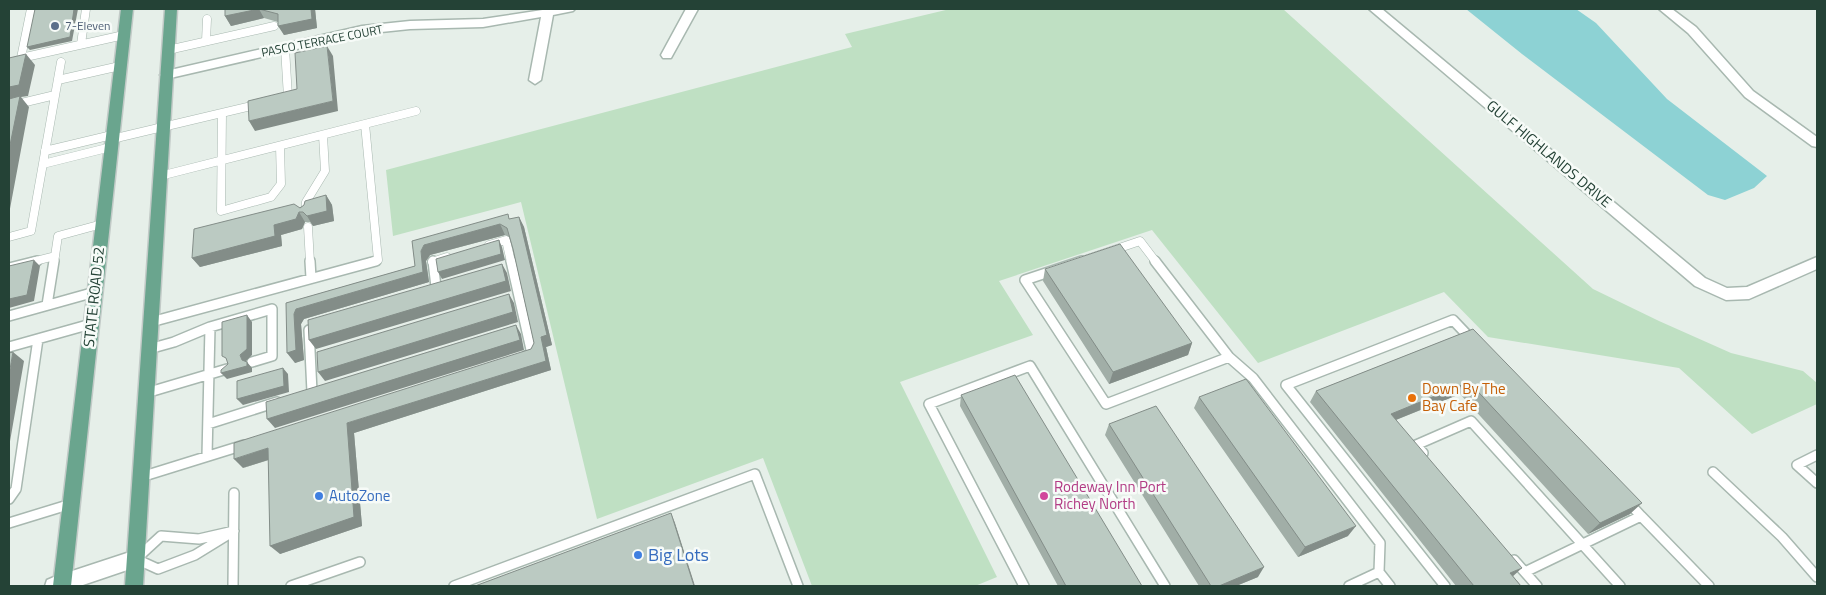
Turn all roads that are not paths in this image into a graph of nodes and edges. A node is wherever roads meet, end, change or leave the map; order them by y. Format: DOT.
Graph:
graph roads {
  1 [pos="31,9"];
  2 [pos="86,9"];
  3 [pos="127,9"];
  4 [pos="171,9"];
  5 [pos="569,9"];
  6 [pos="692,9"];
  7 [pos="1375,9"];
  8 [pos="1665,9"];
  9 [pos="548,13"];
  10 [pos="513,14"];
  11 [pos="207,19"];
  12 [pos="274,26"];
  13 [pos="124,35"];
  14 [pos="206,41"];
  15 [pos="81,44"];
  16 [pos="285,48"];
  17 [pos="168,50"];
  18 [pos="666,55"];
  19 [pos="61,62"];
  20 [pos="120,66"];
  21 [pos="166,75"];
  22 [pos="58,80"];
  23 [pos="534,80"];
  24 [pos="56,95"];
  25 [pos="278,99"];
  26 [pos="269,102"];
  27 [pos="9,106"];
  28 [pos="416,111"];
  29 [pos="222,112"];
  30 [pos="365,124"];
  31 [pos="163,127"];
  32 [pos="323,135"];
  33 [pos="112,140"];
  34 [pos="1817,142"];
  35 [pos="280,146"];
  36 [pos="45,151"];
  37 [pos="222,160"];
  38 [pos="43,164"];
  39 [pos="160,176"];
  40 [pos="306,212"];
  41 [pos="102,224"];
  42 [pos="308,228"];
  43 [pos="9,237"];
  44 [pos="478,248"];
  45 [pos="460,253"];
  46 [pos="55,256"];
  47 [pos="1817,263"];
  48 [pos="9,268"];
  49 [pos="311,278"];
  50 [pos="436,287"];
  51 [pos="95,292"];
  52 [pos="47,305"];
  53 [pos="9,316"];
  54 [pos="318,321"];
  55 [pos="151,322"];
  56 [pos="91,324"];
  57 [pos="210,327"];
  58 [pos="38,339"];
  59 [pos="9,347"];
  60 [pos="1480,348"];
  61 [pos="149,349"];
  62 [pos="1229,358"];
  63 [pos="514,360"];
  64 [pos="252,362"];
  65 [pos="227,369"];
  66 [pos="209,374"];
  67 [pos="312,392"];
  68 [pos="146,393"];
  69 [pos="286,400"];
  70 [pos="208,424"];
  71 [pos="252,442"];
  72 [pos="1817,455"];
  73 [pos="207,456"];
  74 [pos="1429,460"];
  75 [pos="1713,472"];
  76 [pos="141,477"];
  77 [pos="1817,483"];
  78 [pos="234,493"];
  79 [pos="1621,495"];
  80 [pos="9,499"];
  81 [pos="72,504"];
  82 [pos="1641,516"];
  83 [pos="9,523"];
  84 [pos="234,531"];
  85 [pos="1582,544"];
  86 [pos="1506,550"];
  87 [pos="136,559"];
  88 [pos="360,562"];
  89 [pos="1379,572"];
  90 [pos="1525,572"];
  91 [pos="1817,577"];
  92 [pos="60,585"];
  93 [pos="134,586"];
  94 [pos="233,586"];
  95 [pos="291,586"];
  96 [pos="454,586"];
  97 [pos="798,586"];
  98 [pos="1024,586"];
  99 [pos="1165,586"];
  100 [pos="1349,586"];
  101 [pos="1390,586"];
  102 [pos="1445,586"];
  103 [pos="1537,586"];
  104 [pos="1620,586"];
  105 [pos="1709,586"];
  1 -- 15 [label="lane"];
  2 -- 15 [label="lane"];
  3 -- 13 [label="main road, STATE ROAD 52"];
  4 -- 17 [label="main road"];
  5 -- 9 [label="street, PASCO TERRACE COURT"];
  6 -- 18 [label="street"];
  7 -- 47 [label="street, GULF HIGHLANDS DRIVE"];
  8 -- 34 [label="street"];
  9 -- 10 [label="street, PASCO TERRACE COURT"];
  9 -- 23 [label="street"];
  10 -- 16 [label="street, PASCO TERRACE COURT"];
  11 -- 14 [label="lane"];
  12 -- 14 [label="lane"];
  13 -- 15 [label="lane"];
  13 -- 20 [label="main road, STATE ROAD 52"];
  14 -- 17 [label="lane"];
  16 -- 21 [label="street, PASCO TERRACE COURT"];
  16 -- 25 [label="lane"];
  17 -- 21 [label="main road"];
  19 -- 22 [label="lane"];
  20 -- 22 [label="lane"];
  20 -- 33 [label="main road, STATE ROAD 52"];
  21 -- 31 [label="main road"];
  22 -- 24 [label="lane"];
  24 -- 27 [label="lane"];
  24 -- 36 [label="lane"];
  26 -- 29 [label="lane"];
  28 -- 30 [label="lane"];
  29 -- 31 [label="lane"];
  29 -- 37 [label="lane"];
  30 -- 32 [label="lane"];
  30 -- 49 [label="lane"];
  31 -- 33 [label="lane"];
  31 -- 39 [label="main road"];
  32 -- 35 [label="lane"];
  32 -- 40 [label="lane"];
  33 -- 36 [label="lane"];
  33 -- 38 [label="lane"];
  33 -- 41 [label="main road, STATE ROAD 52"];
  35 -- 37 [label="lane"];
  35 -- 37 [label="lane"];
  36 -- 38 [label="lane"];
  37 -- 39 [label="lane"];
  38 -- 43 [label="lane"];
  39 -- 55 [label="main road"];
  41 -- 46 [label="lane"];
  41 -- 51 [label="main road, STATE ROAD 52"];
  42 -- 49 [label="lane"];
  44 -- 63 [label="lane"];
  45 -- 50 [label="lane"];
  46 -- 48 [label="lane"];
  46 -- 52 [label="lane"];
  49 -- 55 [label="lane"];
  51 -- 52 [label="lane"];
  51 -- 56 [label="main road, STATE ROAD 52"];
  52 -- 53 [label="lane"];
  54 -- 67 [label="lane"];
  55 -- 61 [label="main road"];
  56 -- 58 [label="lane"];
  56 -- 81 [label="main road, STATE ROAD 52"];
  57 -- 61 [label="lane"];
  57 -- 64 [label="lane"];
  57 -- 66 [label="lane"];
  58 -- 59 [label="lane"];
  58 -- 80 [label="lane"];
  60 -- 102 [label="lane"];
  61 -- 68 [label="main road"];
  62 -- 62 [label="lane"];
  62 -- 89 [label="lane"];
  65 -- 66 [label="lane"];
  66 -- 68 [label="lane"];
  66 -- 70 [label="lane"];
  68 -- 76 [label="main road"];
  69 -- 70 [label="lane"];
  70 -- 73 [label="lane"];
  71 -- 73 [label="lane"];
  72 -- 77 [label="lane"];
  73 -- 76 [label="lane"];
  74 -- 85 [label="lane"];
  75 -- 91 [label="lane"];
  76 -- 87 [label="main road"];
  78 -- 84 [label="lane"];
  79 -- 82 [label="lane"];
  81 -- 83 [label="lane"];
  81 -- 92 [label="main road, STATE ROAD 52"];
  82 -- 85 [label="lane"];
  82 -- 105 [label="lane"];
  84 -- 87 [label="lane"];
  84 -- 87 [label="lane"];
  84 -- 94 [label="lane"];
  85 -- 90 [label="lane"];
  85 -- 104 [label="lane"];
  86 -- 90 [label="lane"];
  87 -- 92 [label="street"];
  87 -- 93 [label="main road"];
  88 -- 95 [label="lane"];
  89 -- 100 [label="lane"];
  89 -- 101 [label="lane"];
  90 -- 103 [label="lane"];
  96 -- 97 [label="lane"];
  98 -- 99 [label="lane"];
}
